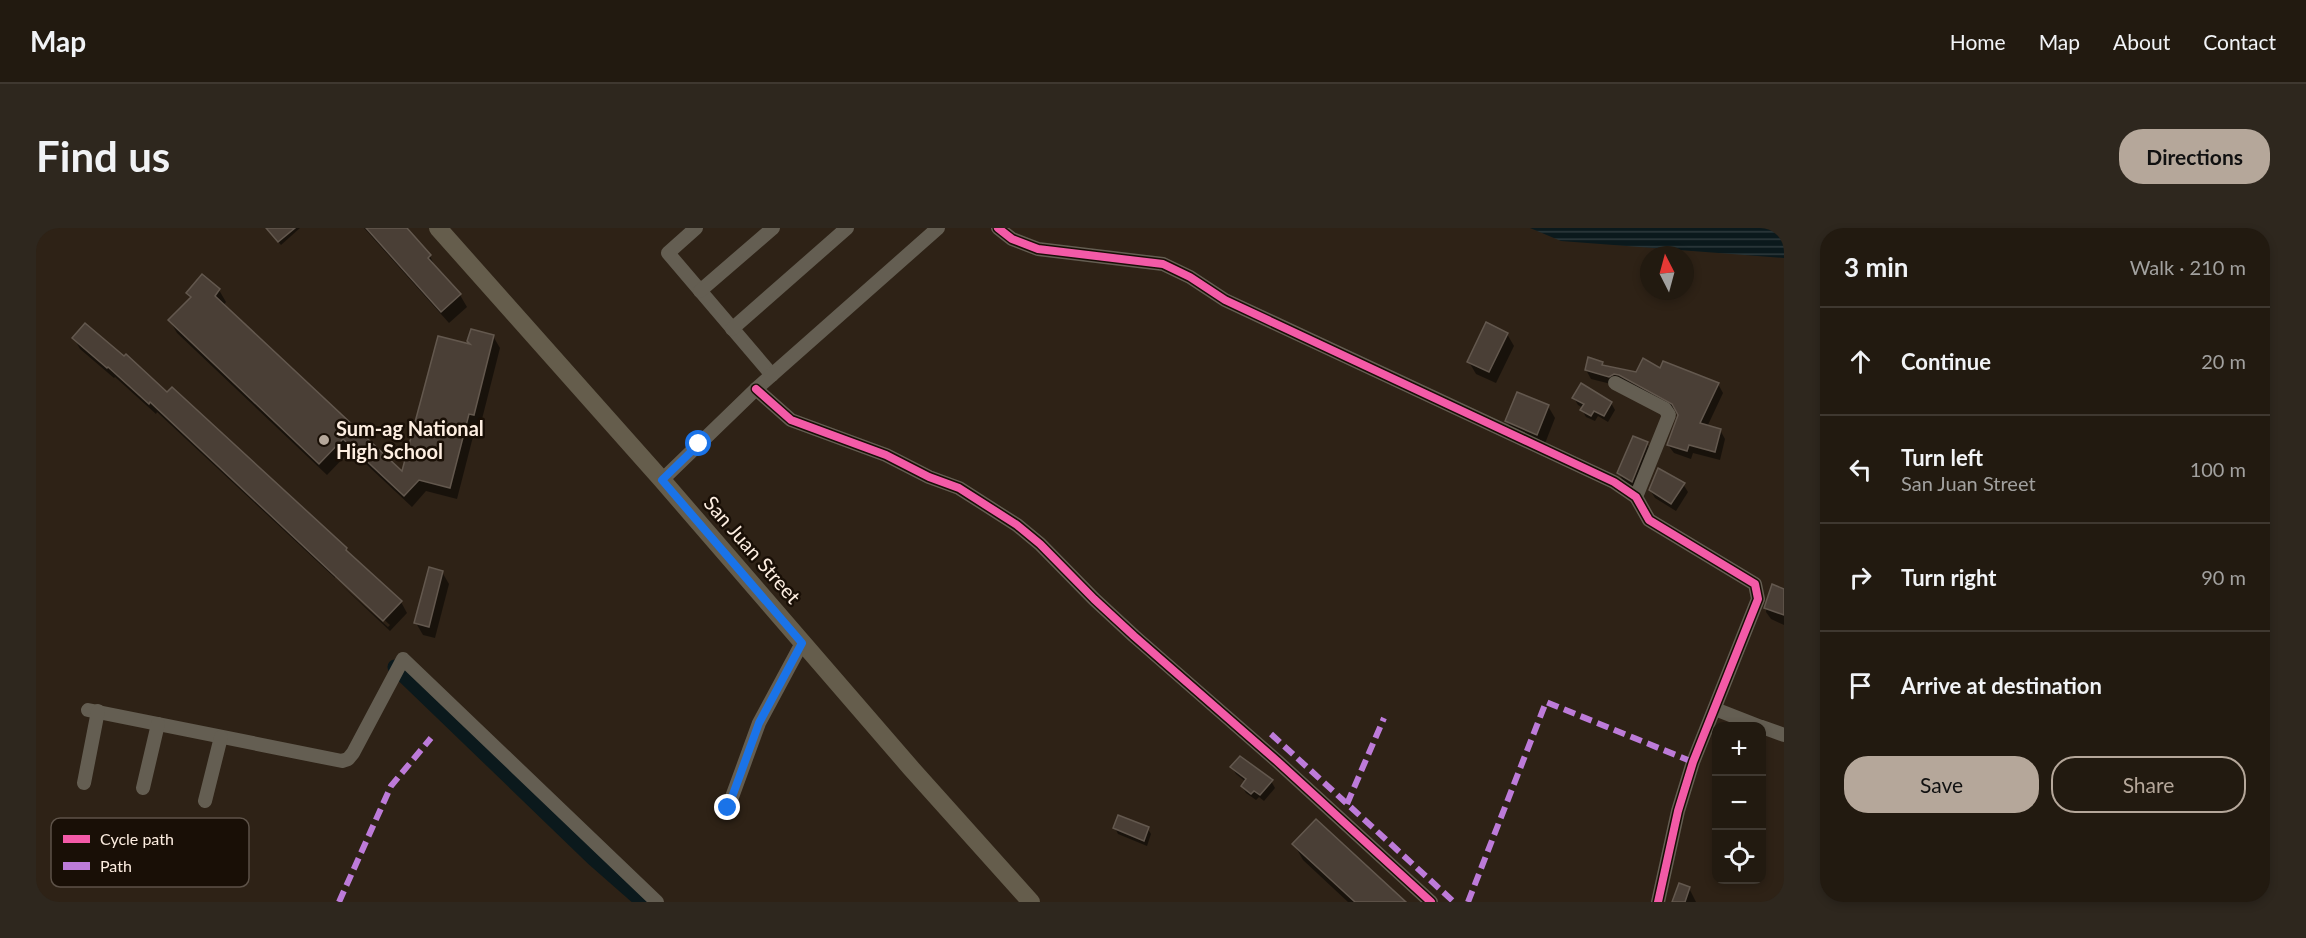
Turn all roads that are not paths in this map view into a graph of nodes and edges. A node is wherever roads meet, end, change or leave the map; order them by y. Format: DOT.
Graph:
graph roads {
  1 [pos="438,228"];
  2 [pos="696,228"];
  3 [pos="773,228"];
  4 [pos="847,228"];
  5 [pos="938,228"];
  6 [pos="998,228"];
  7 [pos="700,291"];
  8 [pos="732,329"];
  9 [pos="772,375"];
  10 [pos="1615,383"];
  11 [pos="756,389"];
  12 [pos="662,480"];
  13 [pos="1636,497"];
  14 [pos="802,643"];
  15 [pos="1715,710"];
  16 [pos="1747,722"];
  17 [pos="158,724"];
  18 [pos="1766,729"];
  19 [pos="1784,735"];
  20 [pos="221,737"];
  21 [pos="84,783"];
  22 [pos="143,788"];
  23 [pos="205,801"];
  24 [pos="728,808"];
  25 [pos="657,902"];
  26 [pos="1031,902"];
  27 [pos="1431,902"];
  28 [pos="1658,902"];
  1 -- 12 [label="main road, San Juan Street"];
  2 -- 7 [label="street"];
  3 -- 7 [label="street"];
  4 -- 8 [label="street"];
  5 -- 9 [label="street"];
  6 -- 13 [label="street"];
  7 -- 8 [label="street"];
  8 -- 9 [label="street"];
  9 -- 11 [label="street"];
  10 -- 13 [label="street"];
  11 -- 12 [label="street"];
  11 -- 27 [label="street"];
  12 -- 14 [label="main road, San Juan Street"];
  13 -- 15 [label="street"];
  14 -- 24 [label="street"];
  14 -- 26 [label="main road, San Juan Street"];
  15 -- 16 [label="street"];
  15 -- 28 [label="street"];
  17 -- 20 [label="street"];
  17 -- 21 [label="street"];
  17 -- 22 [label="street"];
  18 -- 19 [label="street"];
  20 -- 23 [label="street"];
  20 -- 25 [label="street"];
}
